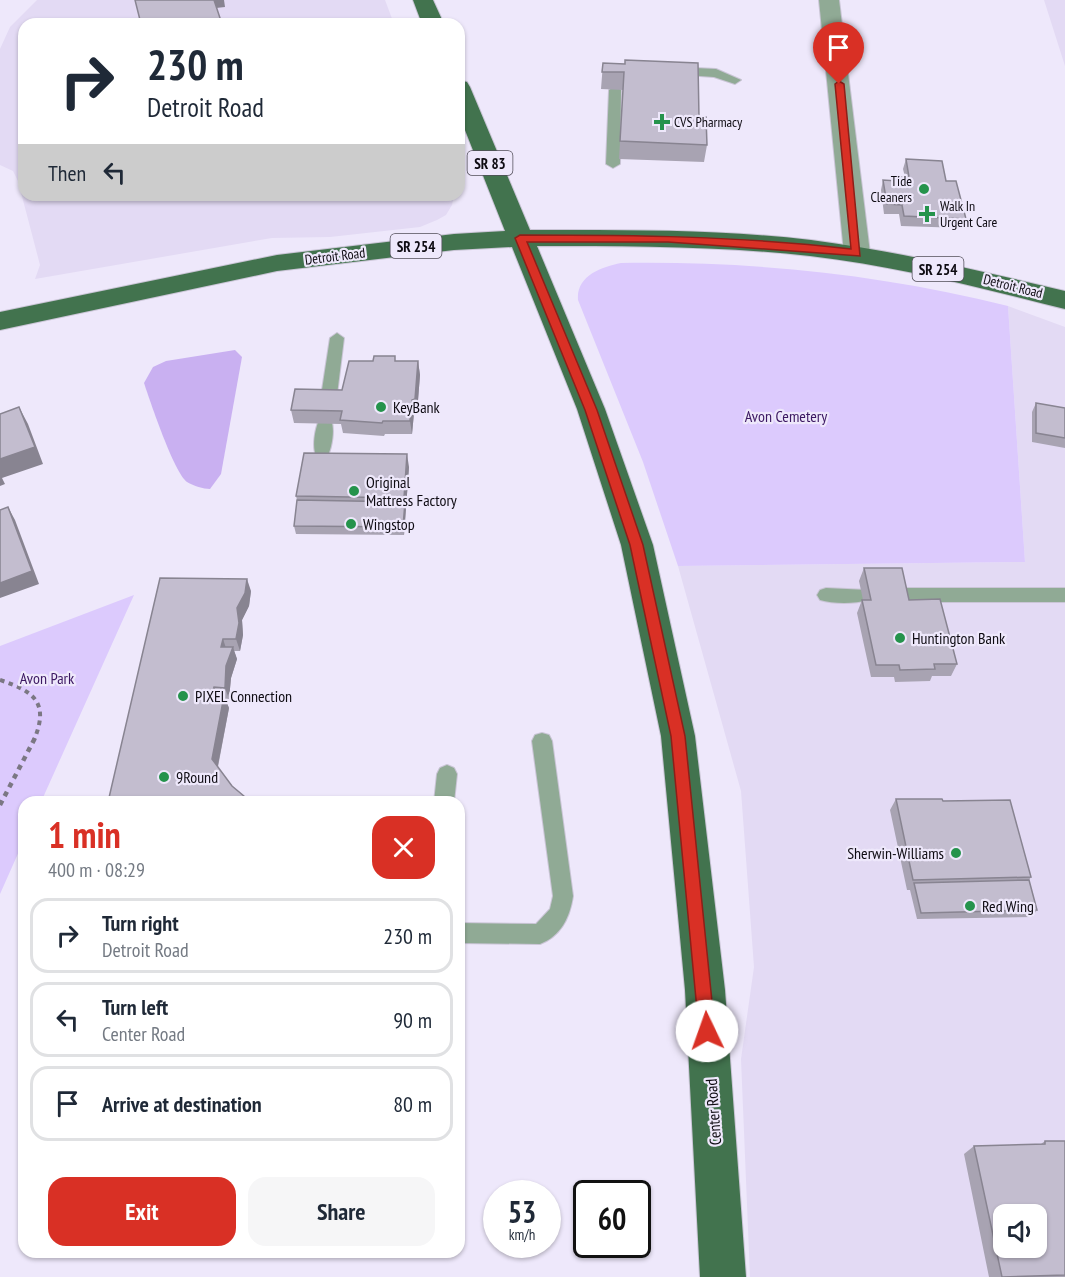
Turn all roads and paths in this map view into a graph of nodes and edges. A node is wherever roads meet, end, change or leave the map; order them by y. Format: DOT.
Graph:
graph roads {
  1 [pos="423,0"];
  2 [pos="829,0"];
  3 [pos="430,18"];
  4 [pos="660,70"];
  5 [pos="735,80"];
  6 [pos="615,83"];
  7 [pos="465,102"];
  8 [pos="613,164"];
  9 [pos="520,238"];
  10 [pos="857,254"];
  11 [pos="1065,300"];
  12 [pos="0,321"];
  13 [pos="338,338"];
  14 [pos="328,403"];
  15 [pos="325,424"];
  16 [pos="322,451"];
  17 [pos="826,595"];
  18 [pos="862,595"];
  19 [pos="900,595"];
  20 [pos="1065,595"];
  21 [pos="0,680"];
  22 [pos="542,741"];
  23 [pos="447,774"];
  24 [pos="445,796"];
  25 [pos="0,805"];
  26 [pos="465,933"];
  27 [pos="723,1277"];
  1 -- 3 [label="main road"];
  2 -- 10 [label="street"];
  4 -- 5 [label="lane"];
  6 -- 8 [label="lane"];
  7 -- 9 [label="main road, Center Road / SR 83"];
  9 -- 10 [label="main road, Detroit Road / SR 254"];
  9 -- 12 [label="main road, Detroit Road / SR 254"];
  9 -- 27 [label="main road, Center Road / SR 83"];
  10 -- 11 [label="main road, Detroit Road / SR 254"];
  13 -- 14 [label="lane"];
  15 -- 16 [label="lane"];
  17 -- 18 [label="lane"];
  19 -- 20 [label="lane"];
  21 -- 25 [label="path"];
  22 -- 26 [label="lane"];
  23 -- 24 [label="lane"];
}
